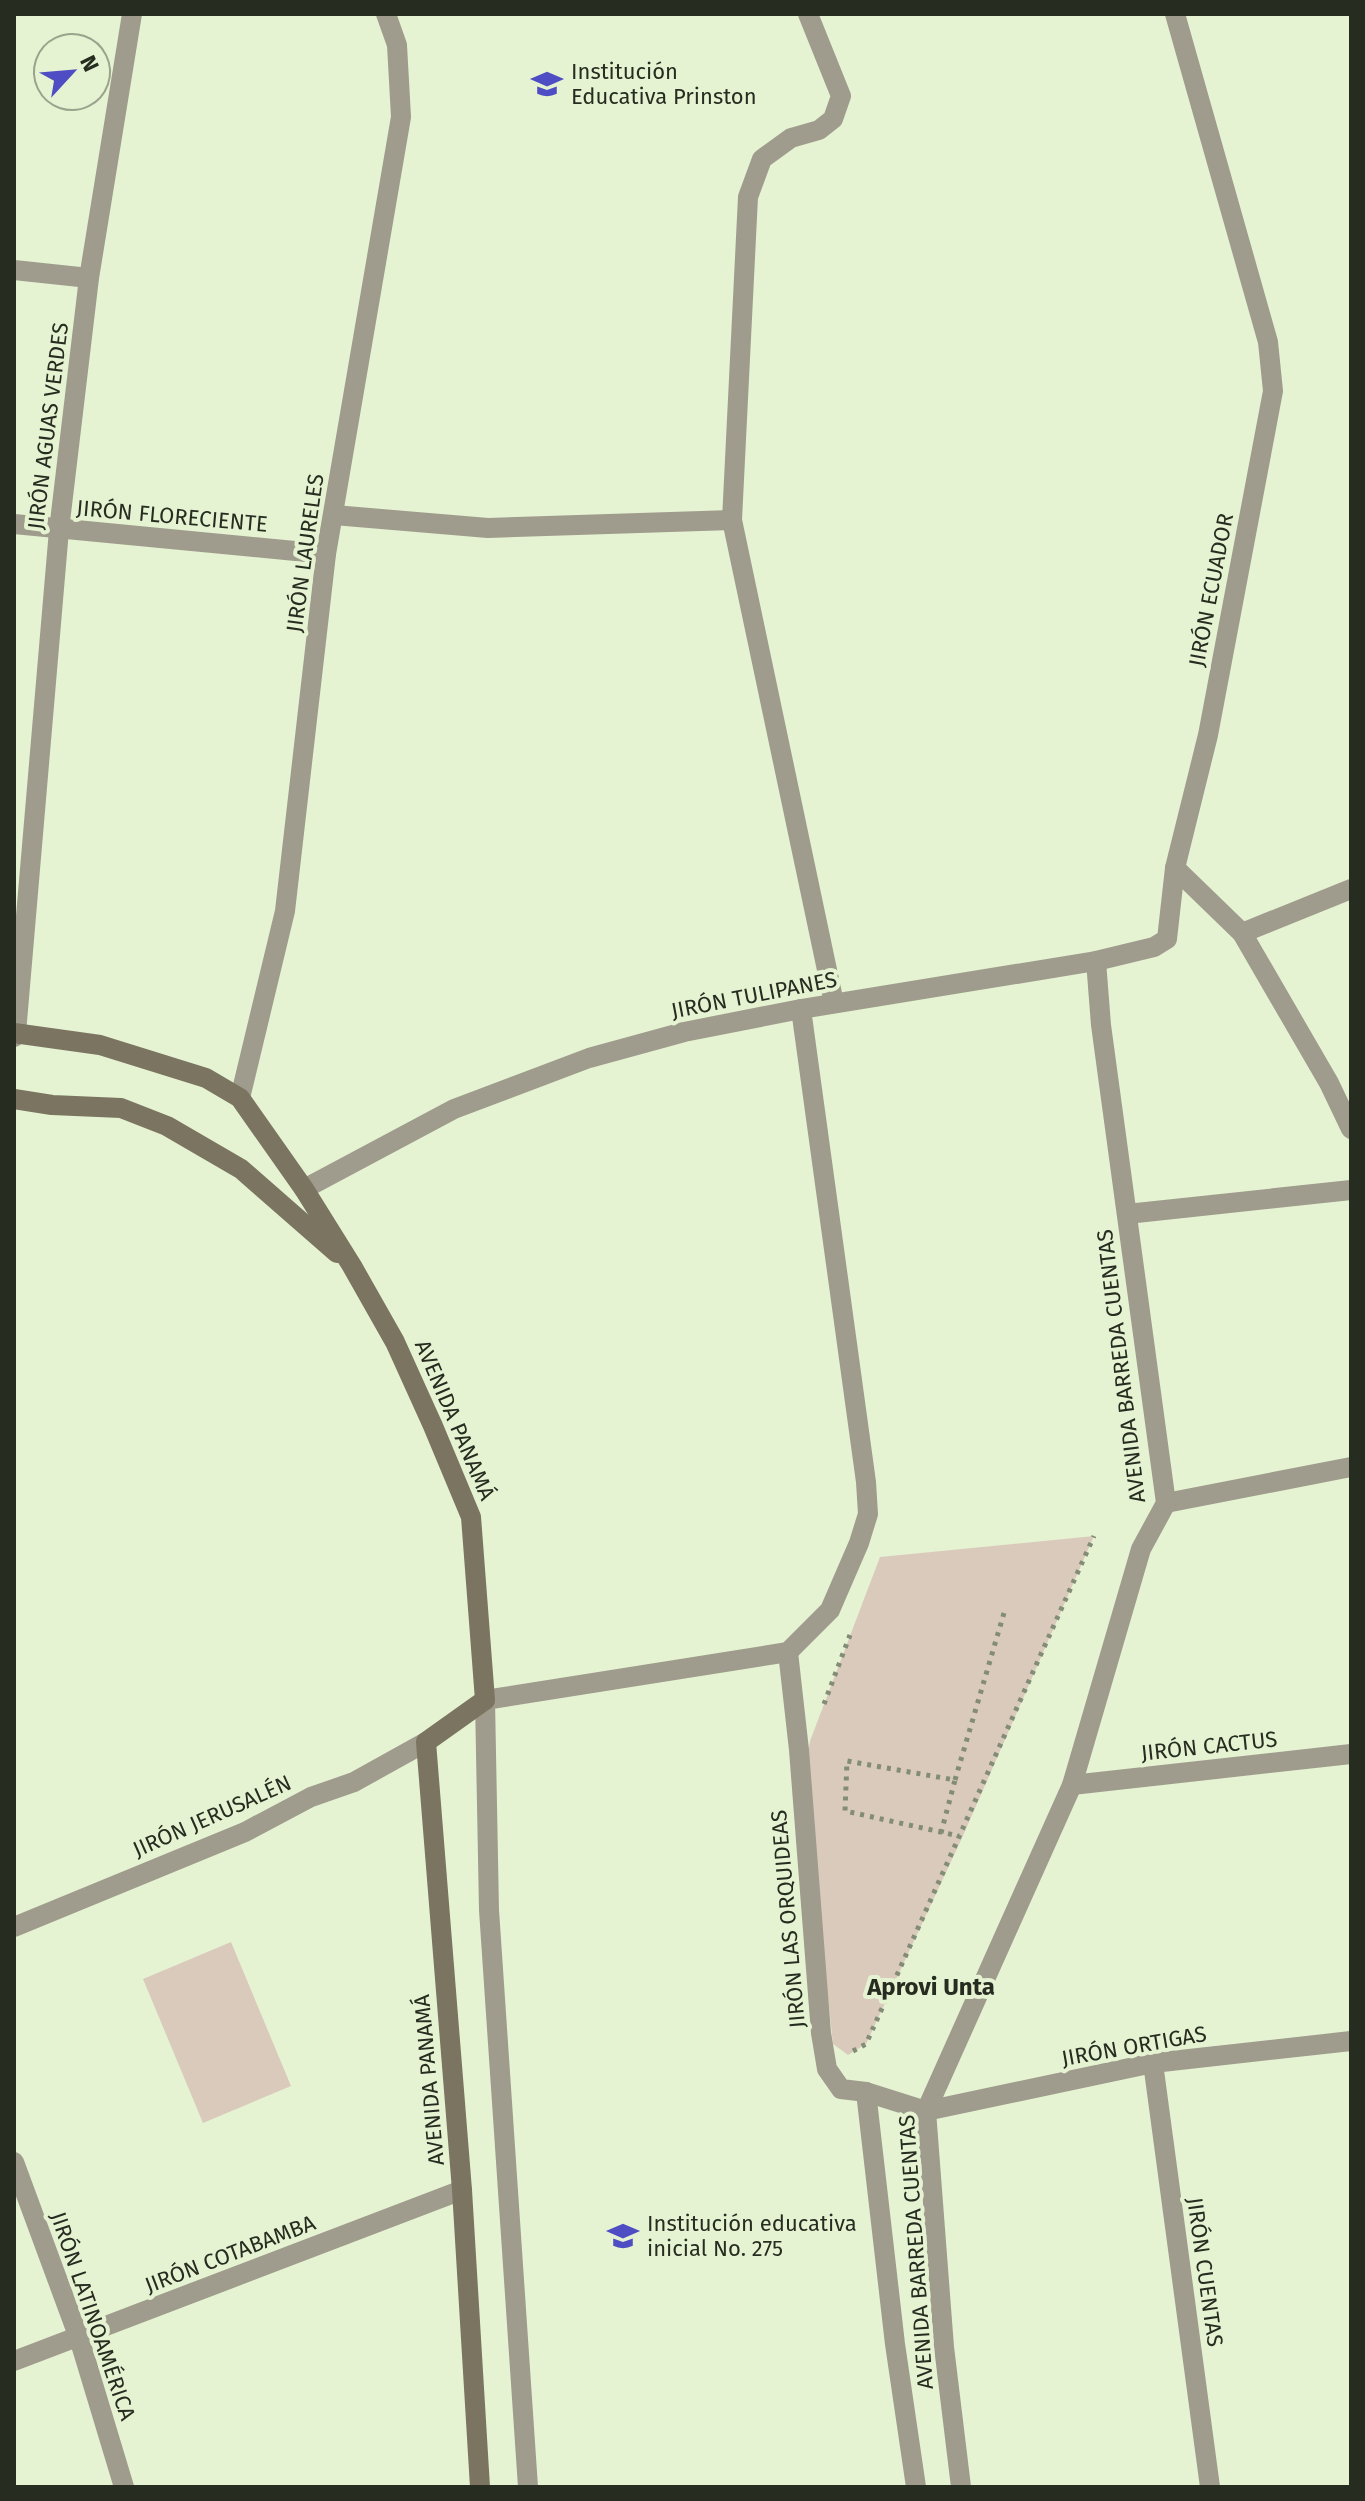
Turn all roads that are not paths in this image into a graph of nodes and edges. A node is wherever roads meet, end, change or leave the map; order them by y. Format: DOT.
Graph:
graph roads {
  1 [pos="132,14"];
  2 [pos="386,14"];
  3 [pos="808,14"];
  4 [pos="1175,14"];
  5 [pos="14,270"];
  6 [pos="89,278"];
  7 [pos="334,515"];
  8 [pos="732,520"];
  9 [pos="14,524"];
  10 [pos="59,530"];
  11 [pos="326,554"];
  12 [pos="1175,868"];
  13 [pos="1351,889"];
  14 [pos="1242,933"];
  15 [pos="1096,961"];
  16 [pos="834,1003"];
  17 [pos="801,1009"];
  18 [pos="15,1034"];
  19 [pos="240,1098"];
  20 [pos="14,1099"];
  21 [pos="1348,1116"];
  22 [pos="304,1189"];
  23 [pos="1351,1190"];
  24 [pos="1127,1214"];
  25 [pos="352,1266"];
  26 [pos="1351,1467"];
  27 [pos="1166,1503"];
  28 [pos="788,1652"];
  29 [pos="485,1700"];
  30 [pos="426,1742"];
  31 [pos="1351,1754"];
  32 [pos="1072,1785"];
  33 [pos="14,1927"];
  34 [pos="1351,2041"];
  35 [pos="1153,2063"];
  36 [pos="866,2092"];
  37 [pos="926,2111"];
  38 [pos="14,2162"];
  39 [pos="462,2190"];
  40 [pos="79,2338"];
  41 [pos="14,2361"];
  42 [pos="124,2487"];
  43 [pos="480,2487"];
  44 [pos="528,2487"];
  45 [pos="916,2487"];
  46 [pos="961,2487"];
  47 [pos="1210,2487"];
  1 -- 6 [label="street, JIRÓN AGUAS VERDES"];
  2 -- 7 [label="street, JIRÓN LAURELES"];
  3 -- 8 [label="street"];
  4 -- 12 [label="street, JIRÓN ECUADOR"];
  5 -- 6 [label="street"];
  6 -- 10 [label="street, JIRÓN AGUAS VERDES"];
  7 -- 8 [label="street"];
  7 -- 11 [label="street, JIRÓN LAURELES"];
  8 -- 16 [label="street"];
  9 -- 10 [label="street, JIRÓN FLORECIENTE"];
  10 -- 11 [label="street, JIRÓN FLORECIENTE"];
  10 -- 18 [label="street, JIRÓN AGUAS VERDES"];
  11 -- 19 [label="street, JIRÓN LAURELES"];
  12 -- 14 [label="street"];
  12 -- 15 [label="street, JIRÓN TULIPANES"];
  13 -- 14 [label="street"];
  14 -- 21 [label="street"];
  15 -- 16 [label="street, JIRÓN TULIPANES"];
  15 -- 24 [label="street, AVENIDA BARREDA CUENTAS"];
  16 -- 17 [label="street, JIRÓN TULIPANES"];
  17 -- 22 [label="street, JIRÓN TULIPANES"];
  17 -- 28 [label="street"];
  18 -- 19 [label="street, AVENIDA PANAMÁ"];
  19 -- 22 [label="street, AVENIDA PANAMÁ"];
  20 -- 25 [label="street, AVENIDA PANAMÁ"];
  22 -- 25 [label="street, AVENIDA PANAMÁ"];
  23 -- 24 [label="street"];
  24 -- 27 [label="street, AVENIDA BARREDA CUENTAS"];
  25 -- 29 [label="street, AVENIDA PANAMÁ"];
  26 -- 27 [label="street"];
  27 -- 32 [label="street, AVENIDA BARREDA CUENTAS"];
  28 -- 29 [label="street"];
  28 -- 36 [label="street, JIRÓN LAS ORQUIDEAS"];
  29 -- 30 [label="street"];
  29 -- 44 [label="street, AVENIDA PANAMÁ"];
  30 -- 33 [label="street, JIRÓN JERUSALÉN"];
  30 -- 39 [label="street, AVENIDA PANAMÁ"];
  31 -- 32 [label="street, JIRÓN CACTUS"];
  32 -- 37 [label="street, AVENIDA BARREDA CUENTAS"];
  34 -- 35 [label="street, JIRÓN ORTIGAS"];
  35 -- 37 [label="street, JIRÓN ORTIGAS"];
  35 -- 47 [label="street, JIRÓN CUENTAS"];
  36 -- 37 [label="street, JIRÓN LAS ORQUIDEAS"];
  36 -- 45 [label="street, AVENIDA BARREDA CUENTAS"];
  37 -- 46 [label="street, AVENIDA BARREDA CUENTAS"];
  38 -- 40 [label="street, JIRÓN LATINOAMÉRICA"];
  39 -- 40 [label="street, JIRÓN COTABAMBA"];
  39 -- 43 [label="street, AVENIDA PANAMÁ"];
  40 -- 41 [label="street, JIRÓN COTABAMBA"];
  40 -- 42 [label="street, JIRÓN LATINOAMÉRICA"];
}
